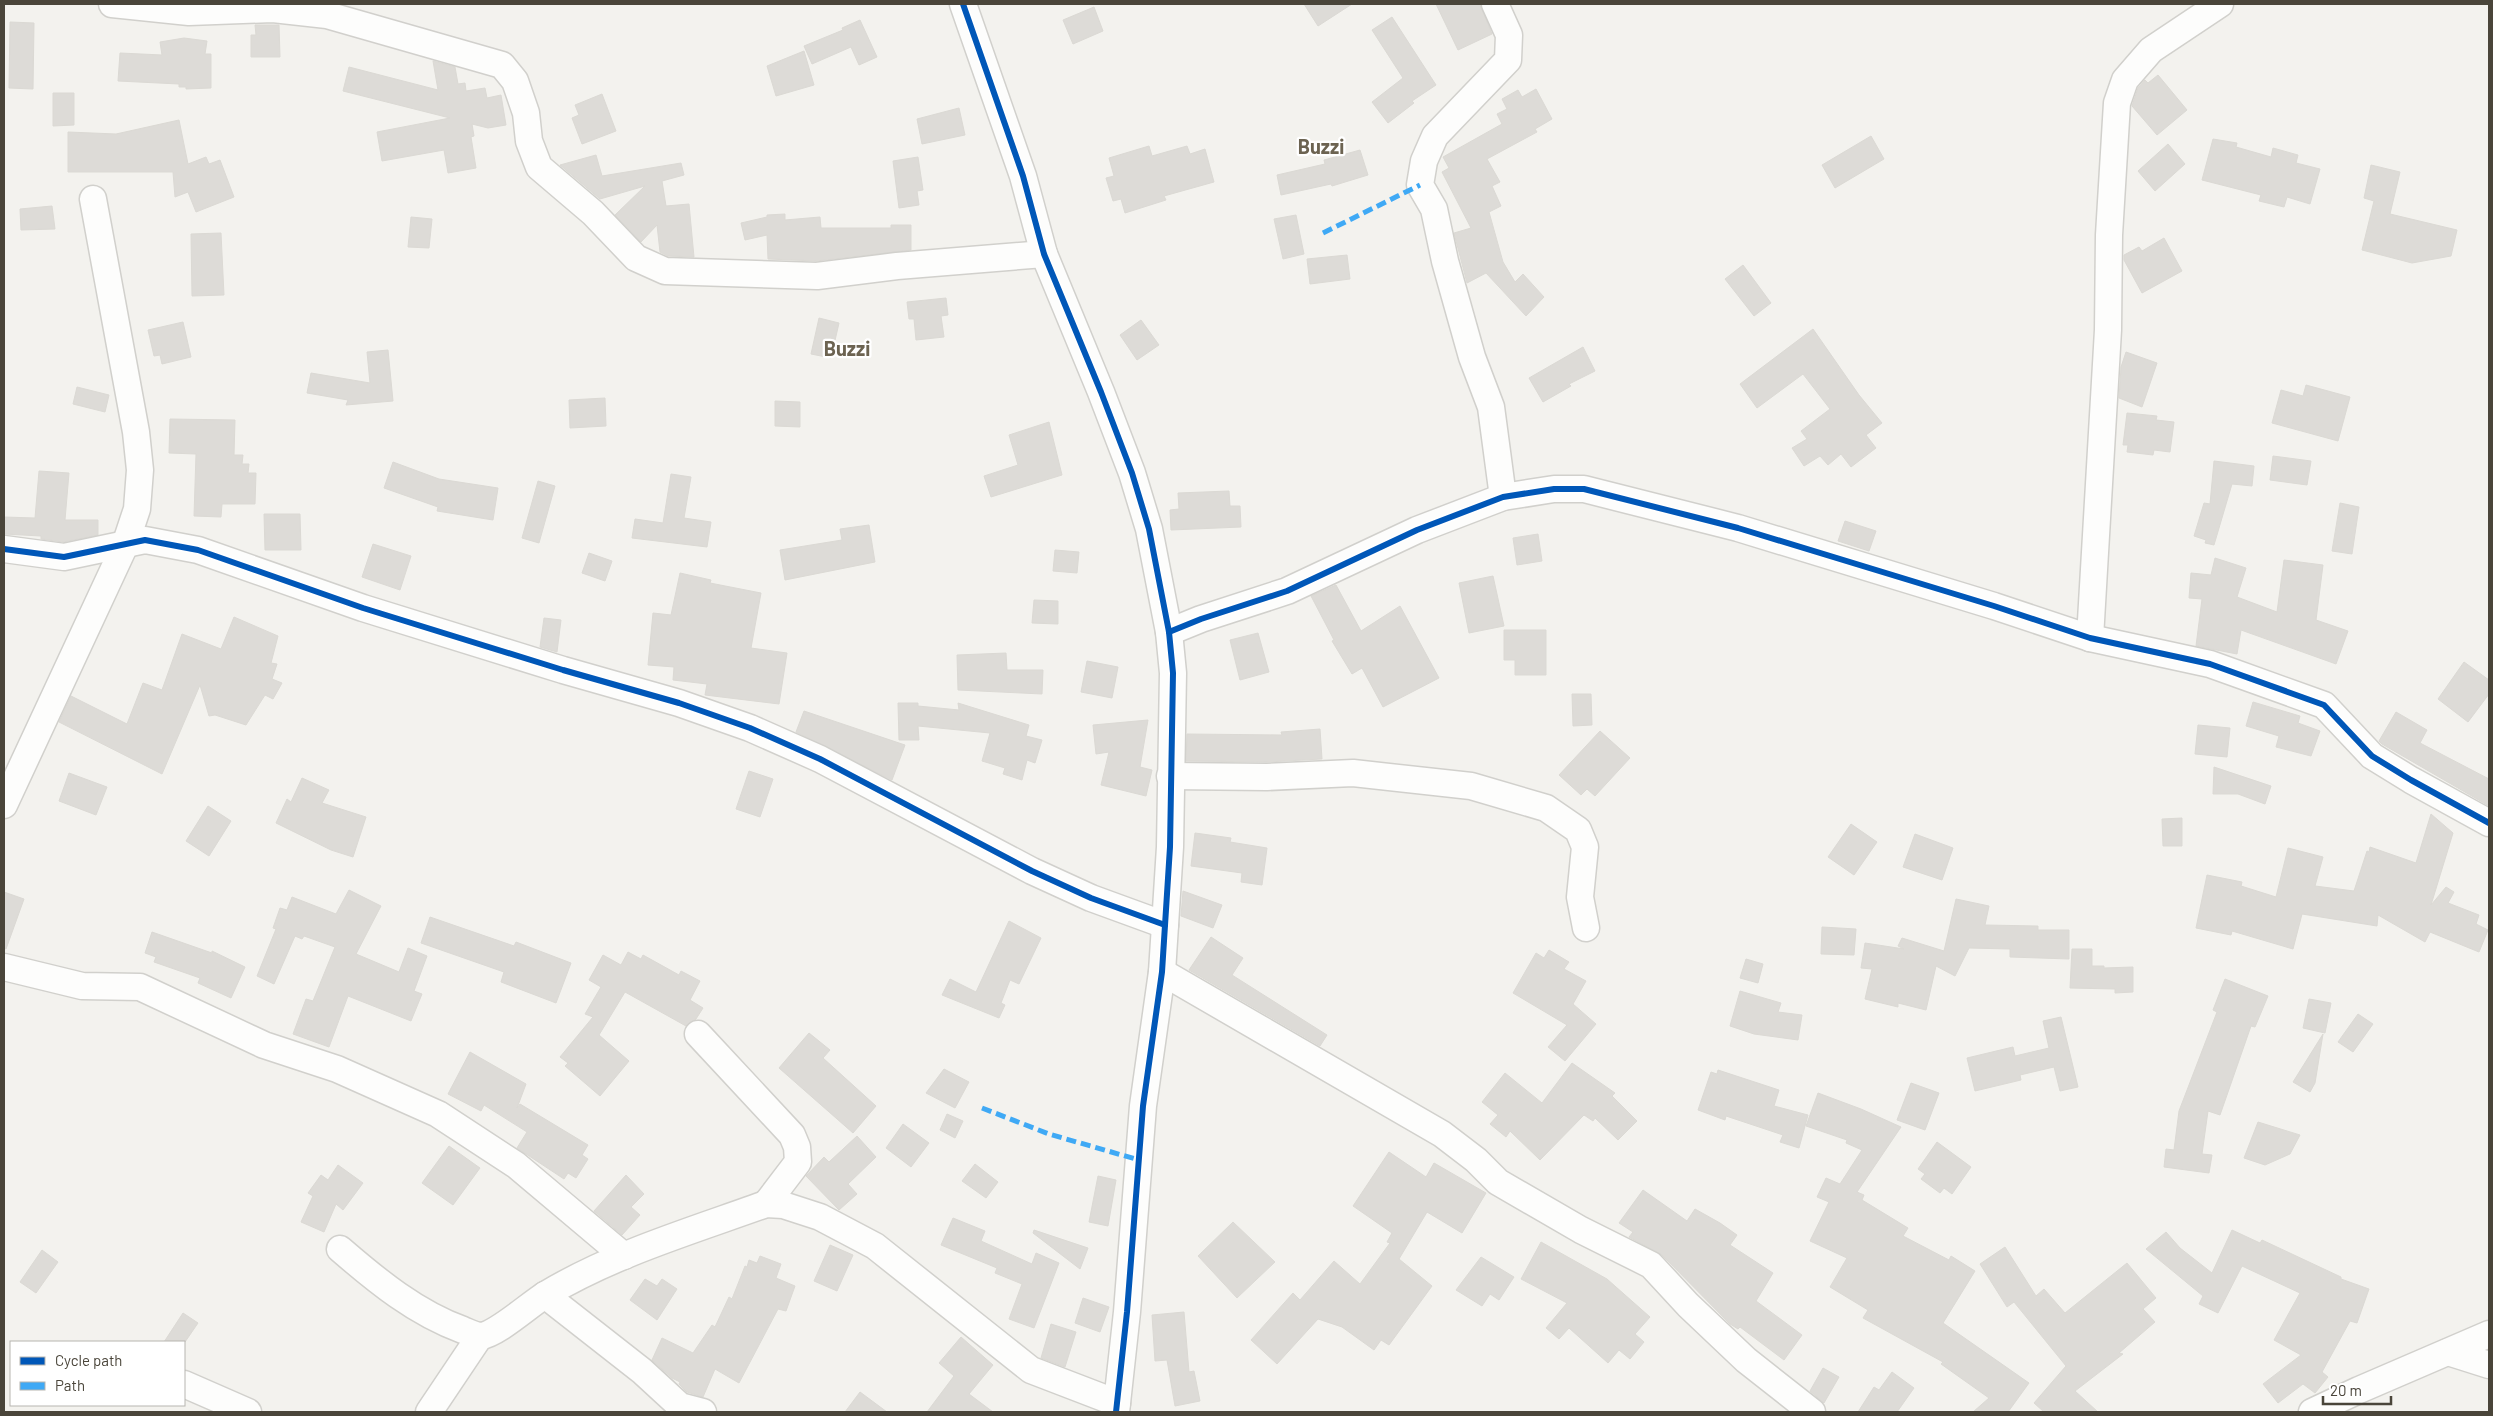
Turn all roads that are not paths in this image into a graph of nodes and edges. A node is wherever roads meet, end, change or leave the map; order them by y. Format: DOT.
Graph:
graph roads {
  1 [pos="112,4"];
  2 [pos="963,4"];
  3 [pos="1495,4"];
  4 [pos="2220,4"];
  5 [pos="92,199"];
  6 [pos="1044,254"];
  7 [pos="1504,497"];
  8 [pos="125,545"];
  9 [pos="4,549"];
  10 [pos="1169,632"];
  11 [pos="2090,638"];
  12 [pos="1170,776"];
  13 [pos="4,805"];
  14 [pos="2489,823"];
  15 [pos="1165,925"];
  16 [pos="1586,928"];
  17 [pos="4,967"];
  18 [pos="1162,972"];
  19 [pos="698,1034"];
  20 [pos="766,1204"];
  21 [pos="340,1249"];
  22 [pos="624,1256"];
  23 [pos="545,1295"];
  24 [pos="2489,1334"];
  25 [pos="480,1336"];
  26 [pos="2448,1352"];
  27 [pos="2489,1365"];
  28 [pos="185,1384"];
  29 [pos="1116,1408"];
  30 [pos="248,1412"];
  31 [pos="429,1412"];
  32 [pos="704,1412"];
  33 [pos="1812,1412"];
  34 [pos="2312,1412"];
  1 -- 6 [label="street"];
  2 -- 6 [label="street"];
  3 -- 7 [label="street"];
  4 -- 11 [label="street"];
  5 -- 8 [label="street"];
  6 -- 10 [label="street"];
  7 -- 10 [label="street"];
  7 -- 11 [label="street"];
  8 -- 9 [label="street"];
  8 -- 13 [label="street"];
  8 -- 15 [label="street"];
  10 -- 12 [label="street"];
  11 -- 14 [label="street"];
  12 -- 15 [label="street"];
  12 -- 16 [label="street"];
  15 -- 18 [label="street"];
  17 -- 22 [label="street"];
  18 -- 29 [label="street"];
  18 -- 33 [label="street"];
  19 -- 20 [label="street"];
  20 -- 22 [label="street"];
  20 -- 29 [label="street"];
  21 -- 25 [label="street"];
  22 -- 23 [label="street"];
  23 -- 25 [label="street"];
  23 -- 32 [label="street"];
  24 -- 26 [label="street"];
  25 -- 31 [label="street"];
  26 -- 27 [label="street"];
  26 -- 34 [label="street"];
  28 -- 30 [label="street"];
}
